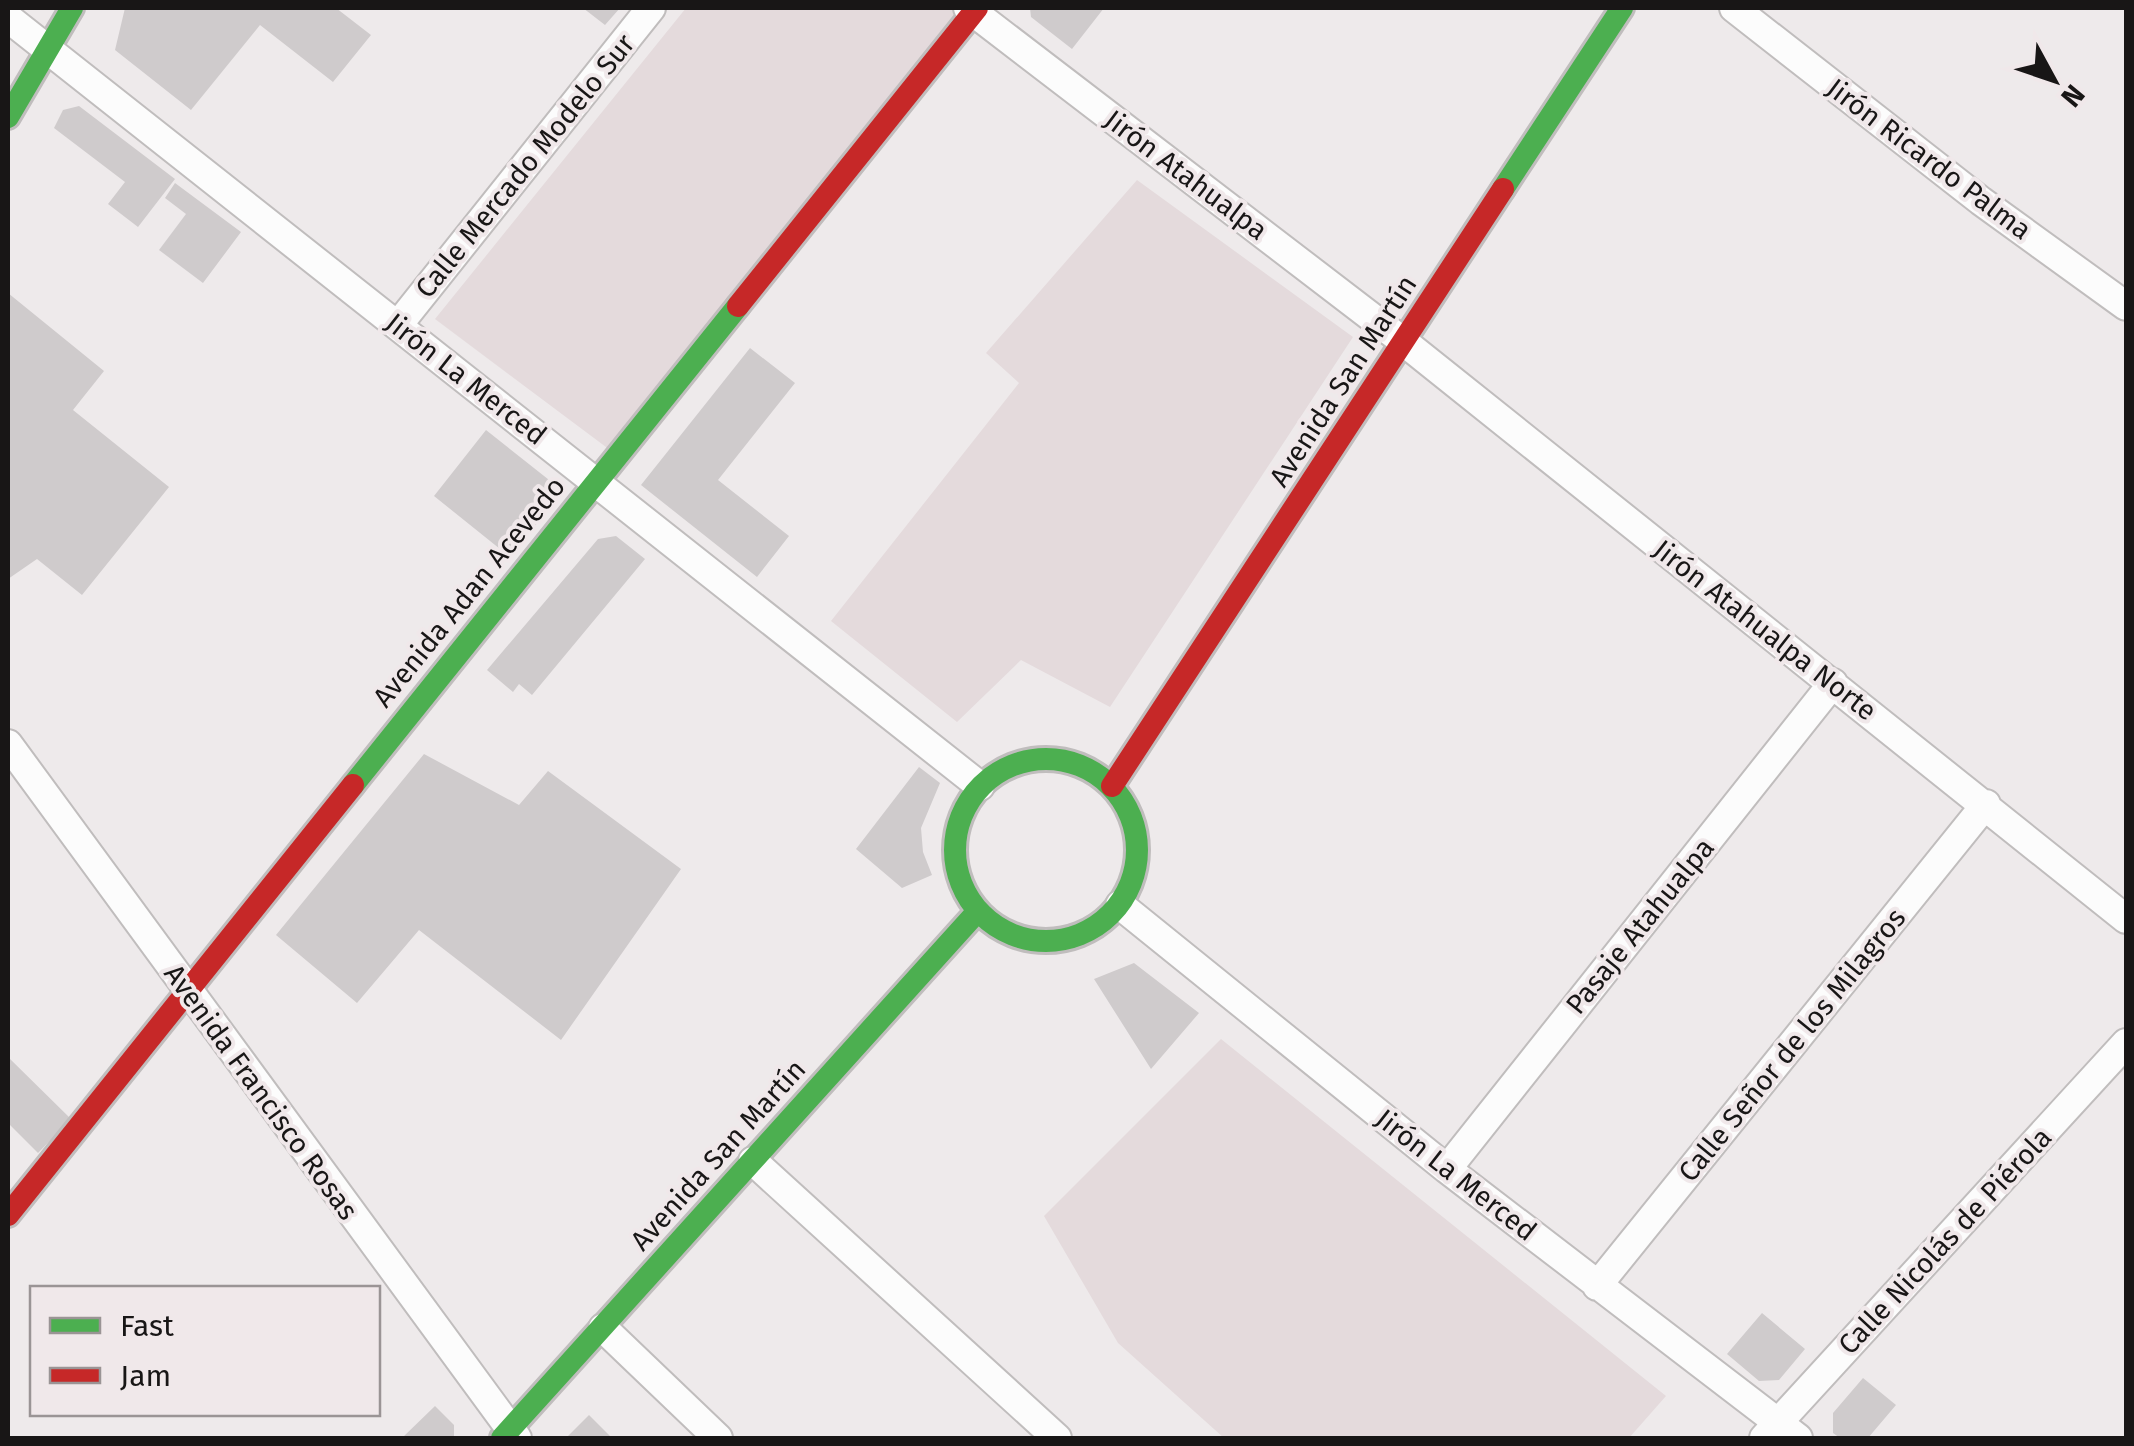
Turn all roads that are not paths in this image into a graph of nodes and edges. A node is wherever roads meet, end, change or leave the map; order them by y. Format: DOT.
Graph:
graph roads {
  1 [pos="72,8"];
  2 [pos="651,8"];
  3 [pos="1622,8"];
  4 [pos="1734,8"];
  5 [pos="973,9"];
  6 [pos="8,18"];
  7 [pos="46,46"];
  8 [pos="8,117"];
  9 [pos="2126,306"];
  10 [pos="398,325"];
  11 [pos="1404,342"];
  12 [pos="596,482"];
  13 [pos="1833,684"];
  14 [pos="8,744"];
  15 [pos="980,786"];
  16 [pos="1112,786"];
  17 [pos="1986,804"];
  18 [pos="1120,906"];
  19 [pos="977,912"];
  20 [pos="2126,919"];
  21 [pos="186,992"];
  22 [pos="2126,1044"];
  23 [pos="752,1161"];
  24 [pos="1446,1168"];
  25 [pos="8,1214"];
  26 [pos="1597,1286"];
  27 [pos="603,1328"];
  28 [pos="1780,1433"];
  29 [pos="510,1436"];
  30 [pos="718,1438"];
  31 [pos="1058,1438"];
  1 -- 7 [label="street"];
  2 -- 10 [label="street, Calle Mercado Modelo Sur"];
  3 -- 11 [label="street, Avenida San Martín"];
  4 -- 9 [label="street, Jirón Ricardo Palma"];
  5 -- 11 [label="street, Jirón Atahualpa"];
  5 -- 12 [label="street, Avenida Adan Acevedo"];
  6 -- 7 [label="street, Jirón La Merced"];
  7 -- 8 [label="street"];
  7 -- 10 [label="street, Jirón La Merced"];
  10 -- 12 [label="street, Jirón La Merced"];
  11 -- 13 [label="street, Jirón Atahualpa Norte"];
  11 -- 16 [label="street, Avenida San Martín"];
  12 -- 15 [label="street, Jirón La Merced"];
  12 -- 21 [label="street, Avenida Adan Acevedo"];
  13 -- 17 [label="street, Jirón Atahualpa Norte"];
  13 -- 24 [label="street, Pasaje Atahualpa"];
  14 -- 21 [label="street, Avenida Francisco Rosas"];
  15 -- 16 [label="street"];
  15 -- 19 [label="street"];
  16 -- 18 [label="street"];
  17 -- 20 [label="street, Jirón Atahualpa Norte"];
  17 -- 26 [label="street, Calle Señor de los Milagros"];
  18 -- 19 [label="street"];
  18 -- 24 [label="street, Jirón La Merced"];
  19 -- 23 [label="street, Avenida San Martín"];
  21 -- 25 [label="street, Avenida Adan Acevedo"];
  21 -- 29 [label="street, Avenida Francisco Rosas"];
  22 -- 28 [label="street, Calle Nicolás de Piérola"];
  23 -- 27 [label="street, Avenida San Martín"];
  23 -- 31 [label="street"];
  24 -- 26 [label="street, Jirón La Merced"];
  26 -- 28 [label="street, Jirón La Merced"];
  27 -- 29 [label="street, Avenida San Martín"];
  27 -- 30 [label="street"];
}
